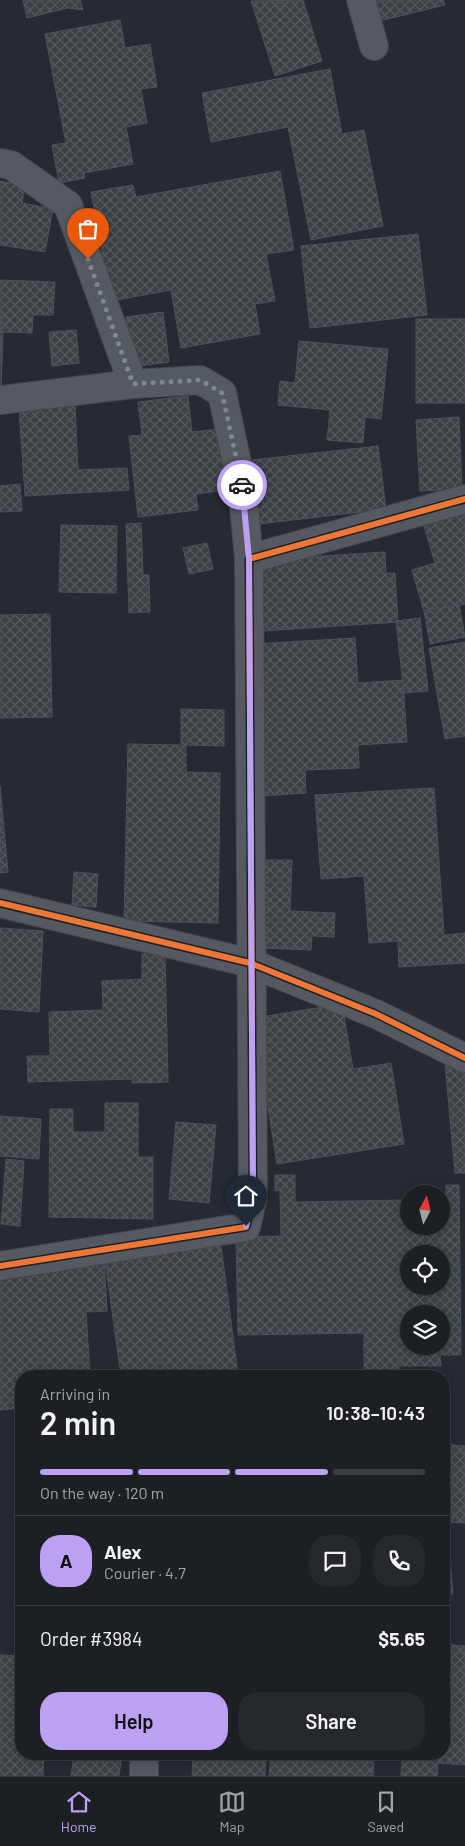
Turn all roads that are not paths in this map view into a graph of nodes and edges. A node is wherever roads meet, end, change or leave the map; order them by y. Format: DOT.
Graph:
graph roads {
  1 [pos="361,0"];
  2 [pos="374,46"];
  3 [pos="0,163"];
  4 [pos="133,384"];
  5 [pos="0,400"];
  6 [pos="465,499"];
  7 [pos="249,559"];
  8 [pos="0,903"];
  9 [pos="250,963"];
  10 [pos="465,1058"];
  11 [pos="0,1266"];
  12 [pos="144,1760"];
  13 [pos="144,1776"];
  1 -- 2 [label="street"];
  3 -- 4 [label="street"];
  4 -- 5 [label="street"];
  4 -- 7 [label="street"];
  6 -- 7 [label="street"];
  7 -- 9 [label="street"];
  8 -- 9 [label="street"];
  9 -- 10 [label="street"];
  9 -- 11 [label="street"];
  12 -- 13 [label="street"];
}
